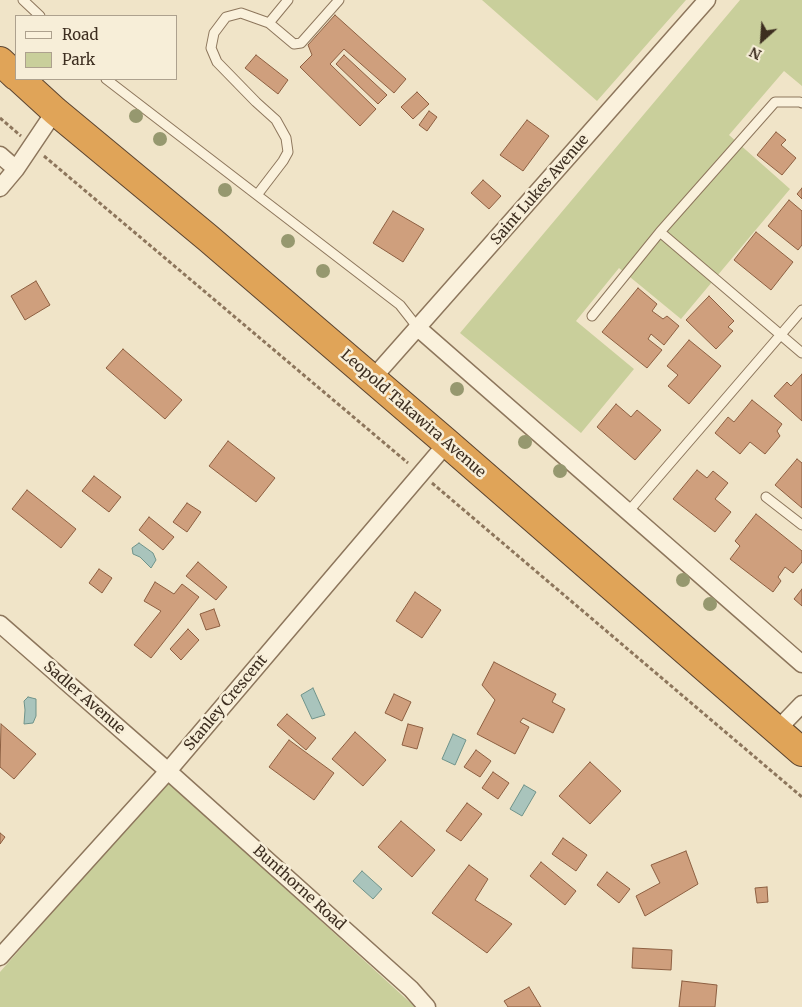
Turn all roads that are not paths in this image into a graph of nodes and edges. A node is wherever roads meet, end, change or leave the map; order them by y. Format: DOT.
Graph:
graph roads {
  1 [pos="23,0"];
  2 [pos="288,0"];
  3 [pos="339,0"];
  4 [pos="707,0"];
  5 [pos="39,15"];
  6 [pos="269,23"];
  7 [pos="0,61"];
  8 [pos="15,75"];
  9 [pos="21,80"];
  10 [pos="107,80"];
  11 [pos="802,103"];
  12 [pos="55,111"];
  13 [pos="0,155"];
  14 [pos="16,169"];
  15 [pos="0,188"];
  16 [pos="257,195"];
  17 [pos="660,232"];
  18 [pos="802,310"];
  19 [pos="592,316"];
  20 [pos="418,328"];
  21 [pos="781,335"];
  22 [pos="802,353"];
  23 [pos="372,379"];
  24 [pos="447,443"];
  25 [pos="766,496"];
  26 [pos="628,512"];
  27 [pos="802,525"];
  28 [pos="0,624"];
  29 [pos="802,664"];
  30 [pos="802,704"];
  31 [pos="776,731"];
  32 [pos="802,752"];
  33 [pos="168,771"];
  34 [pos="0,957"];
  35 [pos="427,1007"];
  1 -- 5 [label="lane"];
  2 -- 6 [label="lane"];
  3 -- 6 [label="lane"];
  4 -- 20 [label="street, Saint Lukes Avenue"];
  6 -- 16 [label="lane"];
  7 -- 8 [label="highway"];
  9 -- 12 [label="highway, Leopold Takawira Avenue"];
  10 -- 16 [label="lane"];
  11 -- 17 [label="lane"];
  12 -- 14 [label="street"];
  12 -- 23 [label="highway, Leopold Takawira Avenue"];
  13 -- 14 [label="street"];
  14 -- 15 [label="street"];
  16 -- 20 [label="lane"];
  17 -- 19 [label="lane"];
  17 -- 21 [label="lane"];
  18 -- 21 [label="lane"];
  20 -- 23 [label="street, Saint Lukes Avenue"];
  20 -- 26 [label="street"];
  21 -- 22 [label="lane"];
  21 -- 26 [label="lane"];
  23 -- 24 [label="highway, Leopold Takawira Avenue"];
  24 -- 31 [label="highway, Leopold Takawira Avenue"];
  24 -- 33 [label="street, Stanley Crescent"];
  25 -- 27 [label="lane"];
  26 -- 29 [label="street"];
  28 -- 33 [label="street, Sadler Avenue"];
  30 -- 31 [label="street"];
  31 -- 32 [label="highway, Leopold Takawira Avenue"];
  33 -- 34 [label="street, Stanley Crescent"];
  33 -- 35 [label="street, Bunthorne Road"];
}
